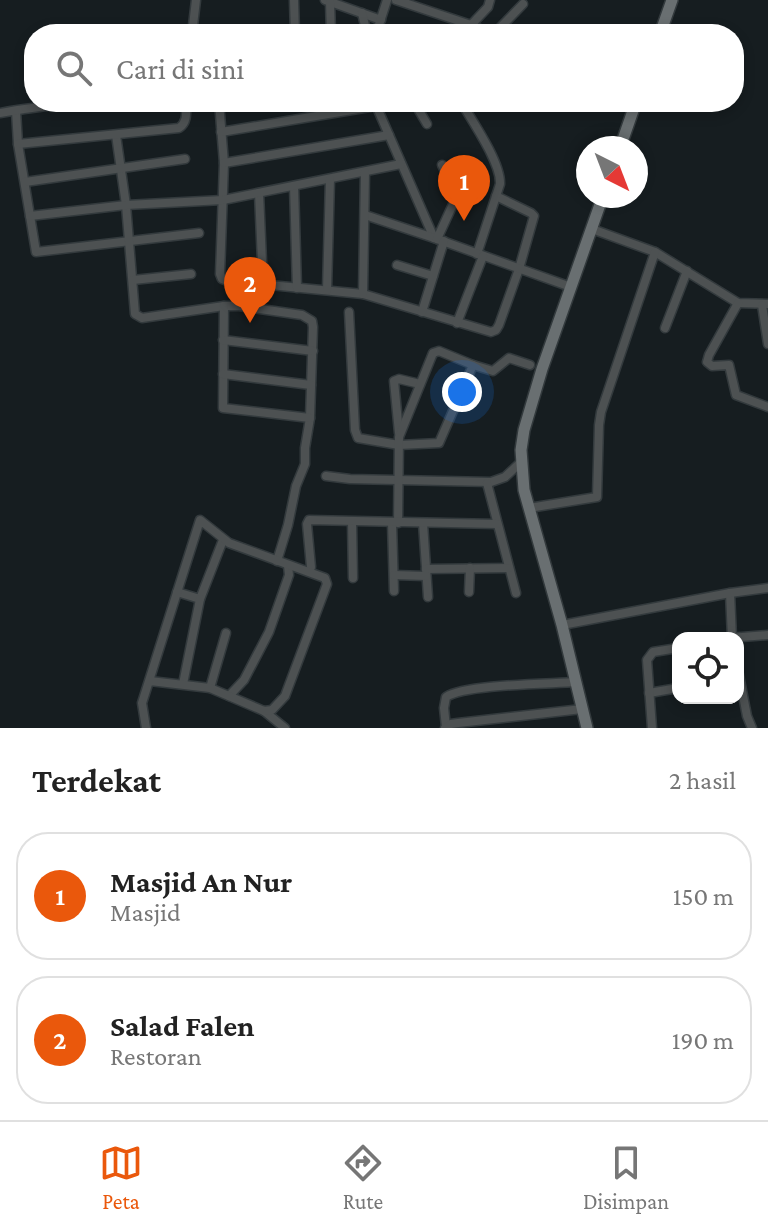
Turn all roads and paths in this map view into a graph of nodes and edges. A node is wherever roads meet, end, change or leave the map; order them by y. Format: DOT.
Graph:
graph roads {
  1 [pos="196,0"];
  2 [pos="294,0"];
  3 [pos="387,0"];
  4 [pos="396,0"];
  5 [pos="490,0"];
  6 [pos="672,0"];
  7 [pos="327,1"];
  8 [pos="523,4"];
  9 [pos="362,13"];
  10 [pos="193,24"];
  11 [pos="295,24"];
  12 [pos="330,24"];
  13 [pos="365,24"];
  14 [pos="374,24"];
  15 [pos="379,24"];
  16 [pos="468,24"];
  17 [pos="472,24"];
  18 [pos="502,24"];
  19 [pos="664,24"];
  20 [pos="24,109"];
  21 [pos="16,111"];
  22 [pos="186,112"];
  23 [pos="220,112"];
  24 [pos="332,112"];
  25 [pos="379,112"];
  26 [pos="420,112"];
  27 [pos="466,112"];
  28 [pos="633,112"];
  29 [pos="0,113"];
  30 [pos="427,124"];
  31 [pos="221,132"];
  32 [pos="116,135"];
  33 [pos="389,135"];
  34 [pos="624,136"];
  35 [pos="18,144"];
  36 [pos="185,159"];
  37 [pos="224,163"];
  38 [pos="401,164"];
  39 [pos="442,165"];
  40 [pos="119,167"];
  41 [pos="365,172"];
  42 [pos="330,179"];
  43 [pos="25,182"];
  44 [pos="294,186"];
  45 [pos="259,193"];
  46 [pos="496,196"];
  47 [pos="223,200"];
  48 [pos="126,205"];
  49 [pos="599,208"];
  50 [pos="365,215"];
  51 [pos="30,216"];
  52 [pos="592,229"];
  53 [pos="199,233"];
  54 [pos="438,239"];
  55 [pos="129,242"];
  56 [pos="655,252"];
  57 [pos="480,255"];
  58 [pos="397,265"];
  59 [pos="519,269"];
  60 [pos="687,271"];
  61 [pos="191,274"];
  62 [pos="433,276"];
  63 [pos="133,280"];
  64 [pos="263,285"];
  65 [pos="571,287"];
  66 [pos="297,288"];
  67 [pos="327,290"];
  68 [pos="363,294"];
  69 [pos="738,303"];
  70 [pos="765,304"];
  71 [pos="224,306"];
  72 [pos="349,312"];
  73 [pos="422,312"];
  74 [pos="457,323"];
  75 [pos="665,328"];
  76 [pos="223,340"];
  77 [pos="768,344"];
  78 [pos="313,351"];
  79 [pos="473,365"];
  80 [pos="530,365"];
  81 [pos="223,374"];
  82 [pos="420,384"];
  83 [pos="311,385"];
  84 [pos="768,407"];
  85 [pos="310,418"];
  86 [pos="399,441"];
  87 [pos="521,462"];
  88 [pos="326,476"];
  89 [pos="399,480"];
  90 [pos="487,483"];
  91 [pos="529,508"];
  92 [pos="352,522"];
  93 [pos="395,523"];
  94 [pos="423,523"];
  95 [pos="497,524"];
  96 [pos="223,540"];
  97 [pos="277,561"];
  98 [pos="288,565"];
  99 [pos="311,567"];
  100 [pos="470,568"];
  101 [pos="509,568"];
  102 [pos="426,572"];
  103 [pos="394,575"];
  104 [pos="353,578"];
  105 [pos="768,588"];
  106 [pos="394,591"];
  107 [pos="177,592"];
  108 [pos="469,592"];
  109 [pos="516,593"];
  110 [pos="730,593"];
  111 [pos="428,597"];
  112 [pos="200,599"];
  113 [pos="562,625"];
  114 [pos="730,632"];
  115 [pos="226,633"];
  116 [pos="768,635"];
  117 [pos="744,637"];
  118 [pos="672,649"];
  119 [pos="150,681"];
  120 [pos="576,682"];
  121 [pos="183,684"];
  122 [pos="210,688"];
  123 [pos="672,689"];
  124 [pos="649,693"];
  125 [pos="229,696"];
  126 [pos="744,702"];
  127 [pos="582,709"];
  128 [pos="264,711"];
  129 [pos="146,728"];
  130 [pos="285,728"];
  131 [pos="446,728"];
  132 [pos="587,728"];
  133 [pos="652,728"];
  134 [pos="752,728"];
  1 -- 10 [label="street"];
  2 -- 11 [label="street"];
  3 -- 15 [label="street"];
  4 -- 16 [label="street"];
  5 -- 17 [label="street"];
  6 -- 19 [label="street"];
  7 -- 9 [label="street"];
  7 -- 12 [label="street"];
  8 -- 18 [label="street"];
  9 -- 13 [label="street"];
  9 -- 14 [label="street"];
  20 -- 21 [label="street"];
  21 -- 29 [label="street"];
  21 -- 35 [label="street"];
  22 -- 32 [label="street"];
  23 -- 31 [label="street"];
  24 -- 31 [label="street"];
  25 -- 33 [label="street"];
  26 -- 30 [label="street"];
  27 -- 46 [label="street"];
  28 -- 34 [label="street"];
  31 -- 37 [label="street"];
  32 -- 35 [label="street"];
  32 -- 40 [label="street"];
  33 -- 37 [label="street"];
  33 -- 38 [label="street"];
  35 -- 43 [label="street"];
  36 -- 40 [label="street"];
  37 -- 47 [label="street"];
  38 -- 41 [label="street"];
  38 -- 54 [label="street"];
  39 -- 54 [label="street"];
  40 -- 43 [label="street"];
  40 -- 48 [label="street"];
  41 -- 42 [label="street"];
  41 -- 50 [label="street"];
  42 -- 44 [label="street"];
  42 -- 67 [label="street"];
  43 -- 51 [label="street"];
  44 -- 45 [label="street"];
  44 -- 66 [label="street"];
  45 -- 47 [label="street"];
  45 -- 64 [label="street"];
  46 -- 57 [label="street"];
  46 -- 59 [label="street"];
  47 -- 48 [label="street"];
  47 -- 64 [label="street"];
  48 -- 51 [label="street"];
  48 -- 55 [label="street"];
  49 -- 52 [label="street"];
  50 -- 54 [label="street"];
  50 -- 68 [label="street"];
  51 -- 55 [label="street"];
  52 -- 56 [label="street"];
  52 -- 65 [label="street"];
  53 -- 55 [label="street"];
  54 -- 57 [label="street"];
  54 -- 62 [label="street"];
  55 -- 63 [label="street"];
  56 -- 60 [label="street"];
  56 -- 91 [label="street"];
  57 -- 59 [label="street"];
  57 -- 74 [label="street"];
  58 -- 62 [label="street"];
  59 -- 65 [label="street"];
  59 -- 74 [label="street"];
  60 -- 69 [label="street"];
  60 -- 75 [label="street"];
  61 -- 63 [label="street"];
  62 -- 73 [label="street"];
  63 -- 71 [label="street"];
  64 -- 66 [label="street"];
  65 -- 87 [label="street"];
  66 -- 67 [label="street"];
  67 -- 68 [label="street"];
  68 -- 73 [label="street"];
  69 -- 70 [label="street"];
  69 -- 84 [label="street"];
  70 -- 77 [label="street"];
  71 -- 76 [label="street"];
  71 -- 78 [label="street"];
  72 -- 86 [label="street"];
  73 -- 74 [label="street"];
  76 -- 78 [label="street"];
  76 -- 81 [label="street"];
  78 -- 83 [label="street"];
  79 -- 80 [label="street"];
  79 -- 82 [label="street"];
  79 -- 86 [label="street"];
  81 -- 83 [label="street"];
  81 -- 85 [label="street"];
  82 -- 86 [label="street"];
  82 -- 86 [label="street"];
  83 -- 85 [label="street"];
  85 -- 97 [label="street"];
  86 -- 89 [label="street"];
  87 -- 90 [label="street"];
  87 -- 91 [label="street"];
  88 -- 89 [label="street"];
  89 -- 90 [label="street"];
  89 -- 93 [label="street"];
  90 -- 95 [label="street"];
  91 -- 113 [label="street"];
  92 -- 93 [label="street"];
  92 -- 99 [label="street"];
  92 -- 104 [label="street"];
  93 -- 94 [label="street"];
  93 -- 103 [label="street"];
  94 -- 95 [label="street"];
  94 -- 102 [label="street"];
  95 -- 101 [label="street"];
  96 -- 97 [label="street"];
  96 -- 107 [label="street"];
  96 -- 112 [label="street"];
  97 -- 98 [label="street"];
  98 -- 125 [label="street"];
  98 -- 128 [label="street"];
  100 -- 101 [label="street"];
  100 -- 102 [label="street"];
  100 -- 108 [label="street"];
  101 -- 109 [label="street"];
  102 -- 103 [label="street"];
  102 -- 111 [label="street"];
  103 -- 106 [label="street"];
  105 -- 110 [label="street"];
  107 -- 112 [label="street"];
  107 -- 119 [label="street"];
  110 -- 113 [label="street"];
  110 -- 114 [label="street"];
  112 -- 121 [label="street"];
  113 -- 120 [label="street"];
  115 -- 122 [label="street"];
  116 -- 117 [label="street"];
  118 -- 124 [label="street"];
  119 -- 121 [label="street"];
  119 -- 129 [label="street"];
  120 -- 127 [label="street"];
  120 -- 131 [label="street"];
  121 -- 122 [label="street"];
  122 -- 125 [label="street"];
  123 -- 124 [label="street"];
  124 -- 133 [label="street"];
  125 -- 128 [label="street"];
  126 -- 134 [label="street"];
  127 -- 131 [label="street"];
  127 -- 132 [label="street"];
  128 -- 130 [label="street"];
}
